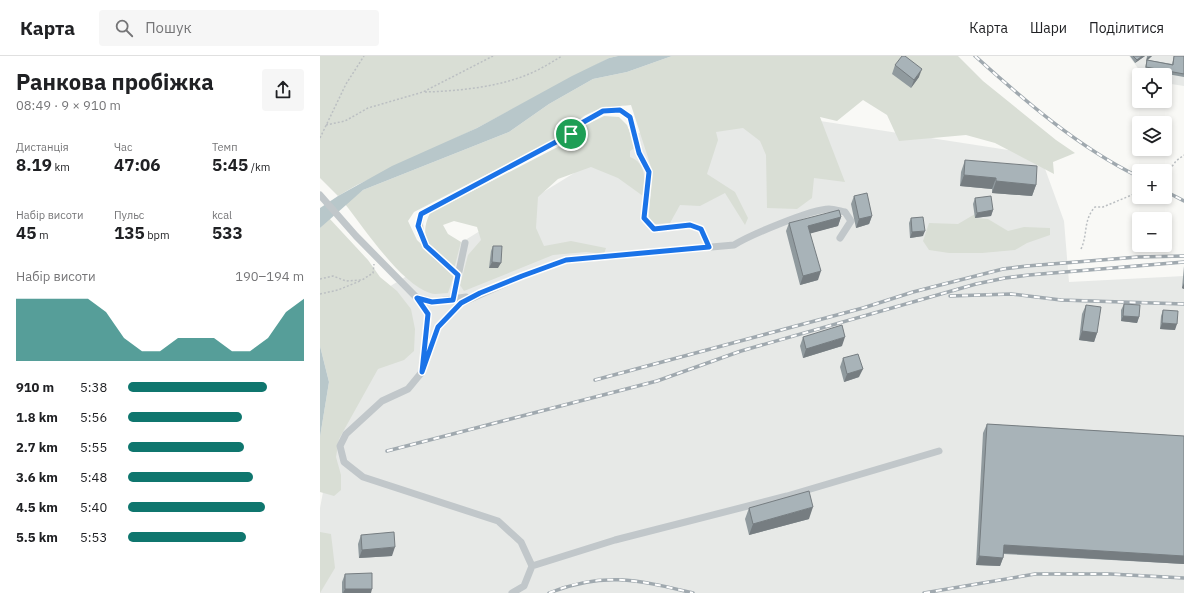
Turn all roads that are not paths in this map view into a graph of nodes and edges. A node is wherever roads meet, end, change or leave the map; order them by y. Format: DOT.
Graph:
graph roads {
  1 [pos="320,195"];
  2 [pos="840,238"];
  3 [pos="465,243"];
  4 [pos="709,247"];
  5 [pos="458,275"];
  6 [pos="480,293"];
  7 [pos="417,298"];
  8 [pos="453,300"];
  9 [pos="422,372"];
  10 [pos="939,451"];
  11 [pos="532,566"];
  12 [pos="512,593"];
  1 -- 7 [label="lane"];
  2 -- 4 [label="lane"];
  3 -- 5 [label="lane"];
  4 -- 5 [label="lane"];
  4 -- 6 [label="lane"];
  5 -- 8 [label="lane"];
  6 -- 8 [label="lane"];
  6 -- 9 [label="lane"];
  7 -- 8 [label="lane"];
  7 -- 9 [label="lane"];
  9 -- 11 [label="lane"];
  10 -- 11 [label="lane"];
  11 -- 12 [label="lane"];
}
